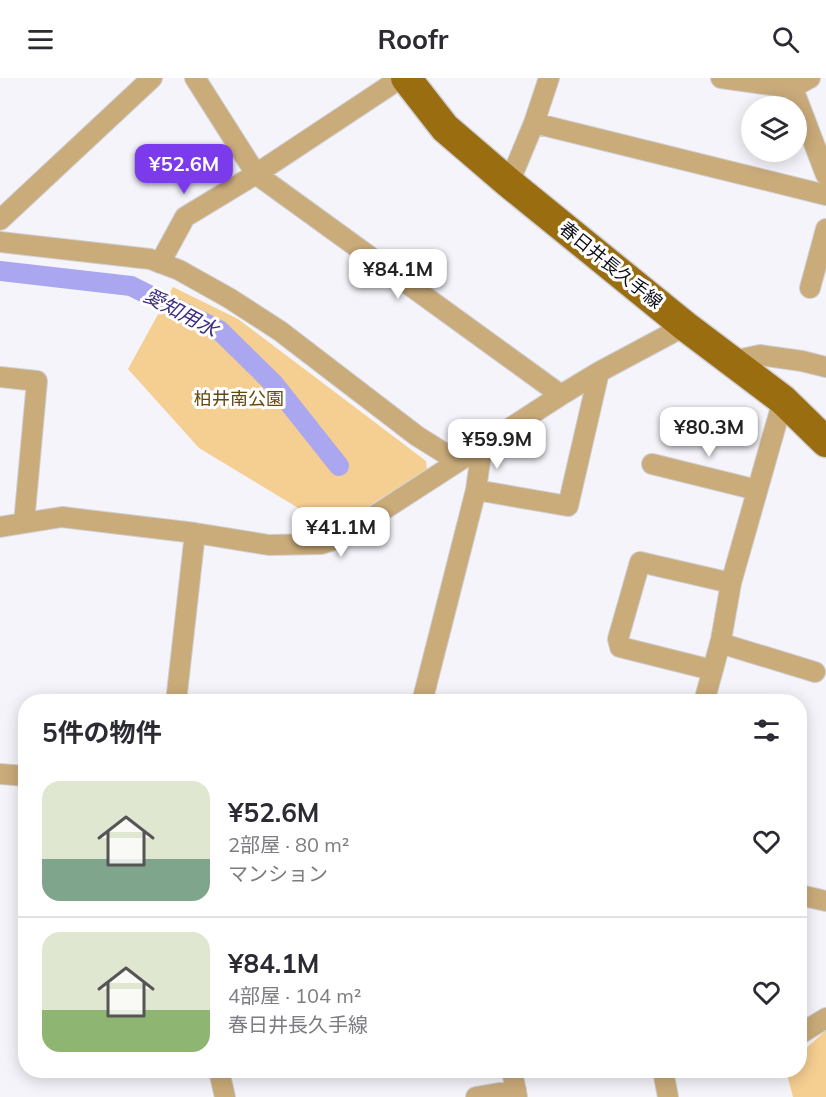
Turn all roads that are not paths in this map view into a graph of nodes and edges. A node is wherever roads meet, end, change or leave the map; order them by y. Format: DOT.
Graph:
graph roads {
  1 [pos="152,78"];
  2 [pos="195,78"];
  3 [pos="401,78"];
  4 [pos="406,78"];
  5 [pos="549,78"];
  6 [pos="721,78"];
  7 [pos="810,78"];
  8 [pos="791,83"];
  9 [pos="534,123"];
  10 [pos="256,174"];
  11 [pos="826,175"];
  12 [pos="509,183"];
  13 [pos="826,195"];
  14 [pos="0,220"];
  15 [pos="826,229"];
  16 [pos="0,242"];
  17 [pos="160,263"];
  18 [pos="810,288"];
  19 [pos="685,326"];
  20 [pos="732,361"];
  21 [pos="826,367"];
  22 [pos="599,372"];
  23 [pos="0,377"];
  24 [pos="561,395"];
  25 [pos="783,400"];
  26 [pos="826,442"];
  27 [pos="482,446"];
  28 [pos="457,461"];
  29 [pos="652,464"];
  30 [pos="476,490"];
  31 [pos="757,490"];
  32 [pos="24,524"];
  33 [pos="0,527"];
  34 [pos="195,533"];
  35 [pos="731,583"];
  36 [pos="720,643"];
  37 [pos="712,670"];
  38 [pos="815,672"];
  39 [pos="177,694"];
  40 [pos="424,694"];
  41 [pos="706,694"];
  42 [pos="0,774"];
  43 [pos="18,775"];
  44 [pos="807,897"];
  45 [pos="826,901"];
  46 [pos="826,1018"];
  47 [pos="807,1030"];
  48 [pos="221,1078"];
  49 [pos="664,1078"];
  50 [pos="515,1086"];
  51 [pos="225,1097"];
  52 [pos="476,1097"];
  53 [pos="668,1097"];
  1 -- 14 [label="street"];
  2 -- 10 [label="street"];
  3 -- 10 [label="street"];
  4 -- 12 [label="main road, 春日井長久手線"];
  5 -- 9 [label="street"];
  6 -- 8 [label="street"];
  7 -- 8 [label="street"];
  8 -- 11 [label="street"];
  9 -- 12 [label="street"];
  9 -- 13 [label="street"];
  10 -- 17 [label="street"];
  10 -- 24 [label="street"];
  12 -- 19 [label="main road, 春日井長久手線"];
  15 -- 18 [label="street"];
  16 -- 17 [label="street"];
  17 -- 28 [label="street"];
  19 -- 20 [label="main road, 春日井長久手線"];
  19 -- 22 [label="street"];
  20 -- 21 [label="street"];
  20 -- 25 [label="main road, 春日井長久手線"];
  22 -- 24 [label="street"];
  22 -- 30 [label="street"];
  23 -- 32 [label="street"];
  24 -- 27 [label="street"];
  25 -- 26 [label="main road, 春日井長久手線"];
  25 -- 31 [label="street"];
  27 -- 28 [label="street"];
  27 -- 30 [label="street"];
  28 -- 34 [label="street"];
  29 -- 31 [label="street"];
  30 -- 40 [label="street"];
  31 -- 35 [label="street"];
  32 -- 33 [label="street"];
  32 -- 34 [label="street"];
  34 -- 39 [label="street"];
  35 -- 36 [label="street"];
  35 -- 37 [label="street"];
  36 -- 37 [label="street"];
  36 -- 38 [label="street"];
  37 -- 41 [label="street"];
  42 -- 43 [label="street"];
  44 -- 45 [label="street"];
  46 -- 47 [label="street"];
  48 -- 51 [label="street"];
  49 -- 53 [label="street"];
  50 -- 52 [label="street"];
}
